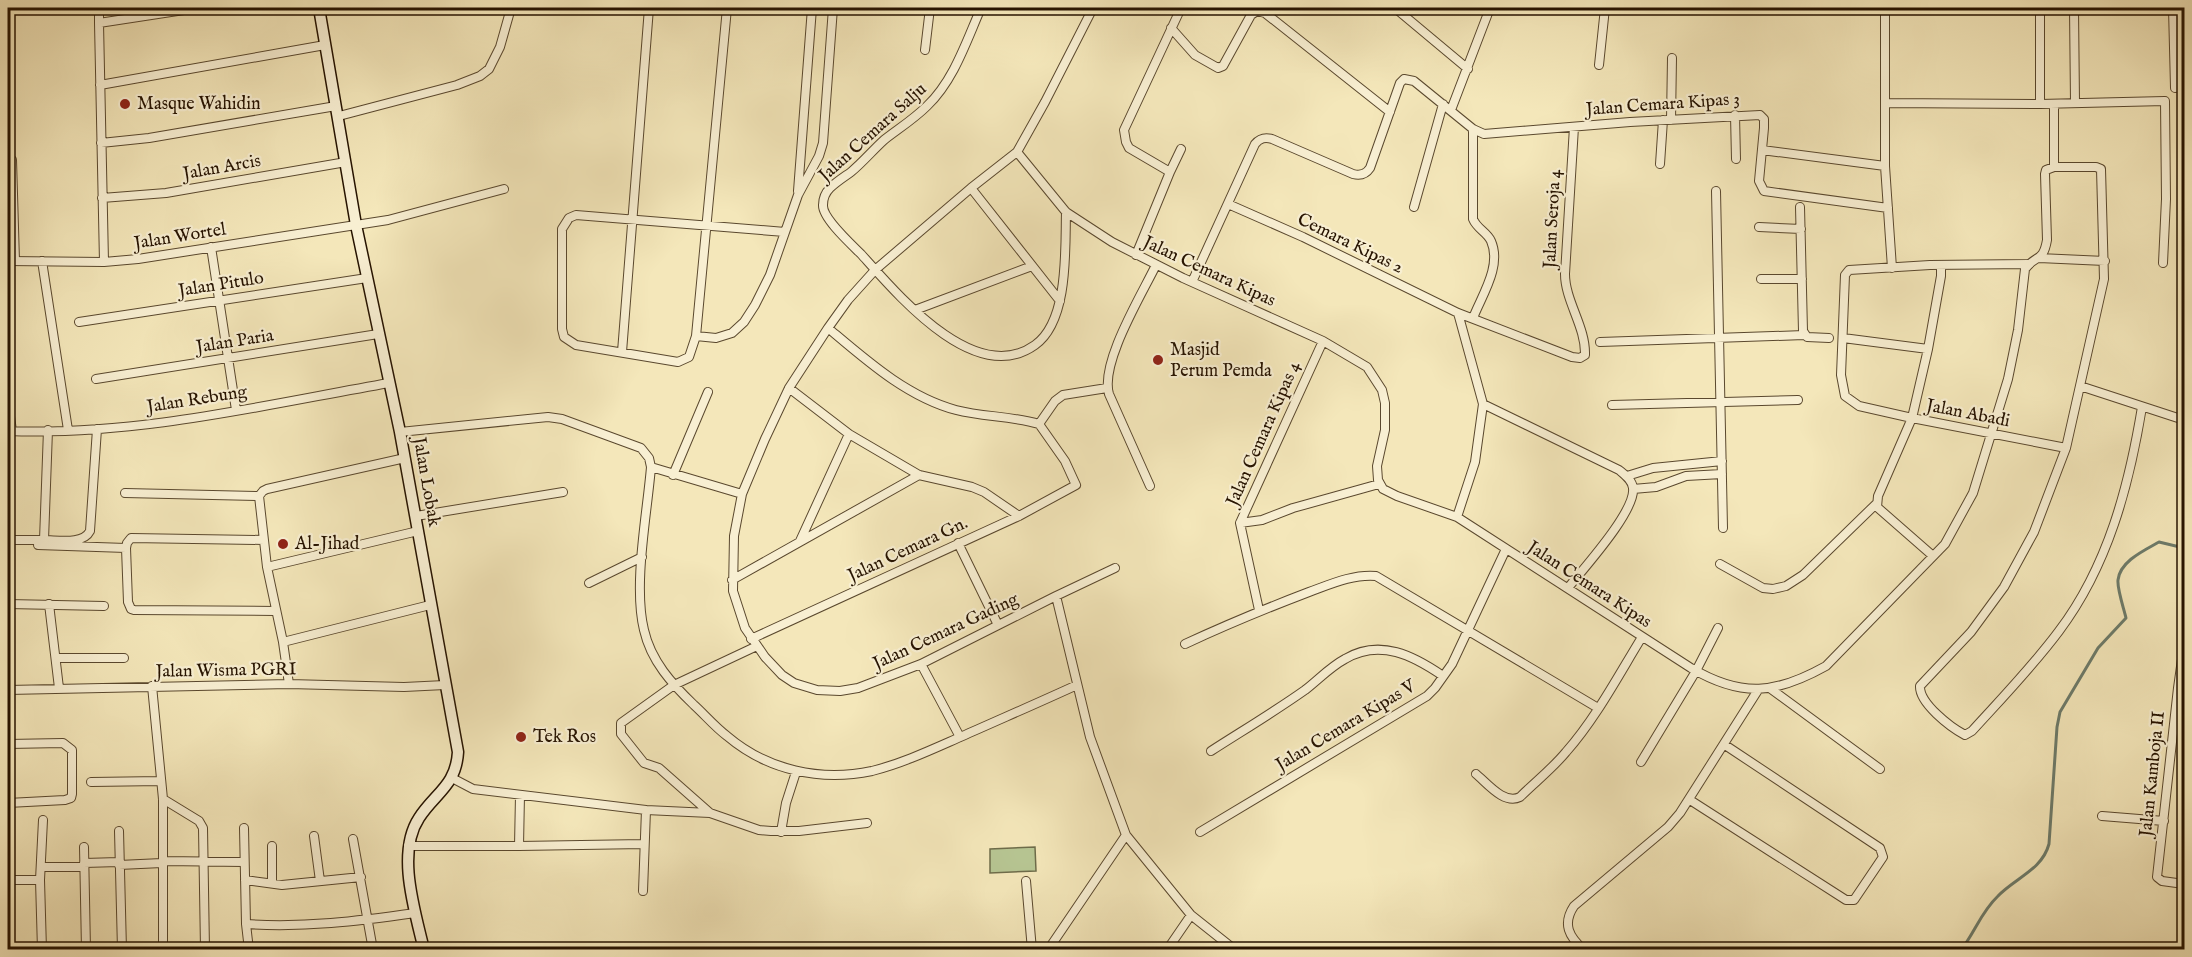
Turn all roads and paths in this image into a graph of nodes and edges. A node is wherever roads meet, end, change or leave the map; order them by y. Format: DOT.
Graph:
graph roads {
  1 [pos="99,8"];
  2 [pos="197,8"];
  3 [pos="319,8"];
  4 [pos="510,8"];
  5 [pos="649,8"];
  6 [pos="727,8"];
  7 [pos="812,8"];
  8 [pos="833,8"];
  9 [pos="930,8"];
  10 [pos="981,8"];
  11 [pos="1182,8"];
  12 [pos="1395,8"];
  13 [pos="1490,8"];
  14 [pos="1605,8"];
  15 [pos="1885,8"];
  16 [pos="2040,8"];
  17 [pos="2074,8"];
  18 [pos="2173,8"];
  19 [pos="1090,9"];
  20 [pos="99,23"];
  21 [pos="1171,28"];
  22 [pos="325,45"];
  23 [pos="925,50"];
  24 [pos="1672,58"];
  25 [pos="1599,65"];
  26 [pos="1468,69"];
  27 [pos="100,85"];
  28 [pos="2175,88"];
  29 [pos="1886,103"];
  30 [pos="2075,103"];
  31 [pos="1443,104"];
  32 [pos="2040,104"];
  33 [pos="2054,104"];
  34 [pos="1451,110"];
  35 [pos="338,111"];
  36 [pos="1390,112"];
  37 [pos="1735,115"];
  38 [pos="1667,120"];
  39 [pos="1574,127"];
  40 [pos="1473,129"];
  41 [pos="101,143"];
  42 [pos="1181,149"];
  43 [pos="1762,150"];
  44 [pos="1017,152"];
  45 [pos="1737,159"];
  46 [pos="12,160"];
  47 [pos="346,162"];
  48 [pos="1660,164"];
  49 [pos="1885,166"];
  50 [pos="2054,167"];
  51 [pos="1170,172"];
  52 [pos="971,188"];
  53 [pos="504,189"];
  54 [pos="1716,191"];
  55 [pos="798,195"];
  56 [pos="102,198"];
  57 [pos="1228,204"];
  58 [pos="1414,207"];
  59 [pos="1800,207"];
  60 [pos="1888,208"];
  61 [pos="1066,212"];
  62 [pos="632,220"];
  63 [pos="356,225"];
  64 [pos="707,226"];
  65 [pos="1759,227"];
  66 [pos="1800,229"];
  67 [pos="785,232"];
  68 [pos="211,247"];
  69 [pos="1136,255"];
  70 [pos="2039,258"];
  71 [pos="11,261"];
  72 [pos="42,261"];
  73 [pos="2105,261"];
  74 [pos="104,262"];
  75 [pos="2163,263"];
  76 [pos="2028,264"];
  77 [pos="1156,265"];
  78 [pos="1941,265"];
  79 [pos="1032,266"];
  80 [pos="1892,268"];
  81 [pos="875,270"];
  82 [pos="367,278"];
  83 [pos="1761,279"];
  84 [pos="1802,279"];
  85 [pos="1192,282"];
  86 [pos="220,300"];
  87 [pos="1060,301"];
  88 [pos="915,310"];
  89 [pos="1458,313"];
  90 [pos="1473,318"];
  91 [pos="79,322"];
  92 [pos="828,328"];
  93 [pos="378,334"];
  94 [pos="1804,335"];
  95 [pos="696,336"];
  96 [pos="1719,338"];
  97 [pos="1829,338"];
  98 [pos="1843,338"];
  99 [pos="1323,341"];
  100 [pos="1600,342"];
  101 [pos="1928,349"];
  102 [pos="622,352"];
  103 [pos="226,358"];
  104 [pos="96,379"];
  105 [pos="389,382"];
  106 [pos="2080,386"];
  107 [pos="789,388"];
  108 [pos="1107,388"];
  109 [pos="708,392"];
  110 [pos="1798,400"];
  111 [pos="8,402"];
  112 [pos="1721,402"];
  113 [pos="1483,404"];
  114 [pos="1612,405"];
  115 [pos="2142,407"];
  116 [pos="236,410"];
  117 [pos="1912,418"];
  118 [pos="2184,420"];
  119 [pos="1039,424"];
  120 [pos="97,429"];
  121 [pos="48,430"];
  122 [pos="68,430"];
  123 [pos="10,431"];
  124 [pos="400,432"];
  125 [pos="849,434"];
  126 [pos="1991,435"];
  127 [pos="2066,448"];
  128 [pos="405,458"];
  129 [pos="1722,461"];
  130 [pos="1698,463"];
  131 [pos="1667,466"];
  132 [pos="651,467"];
  133 [pos="1722,474"];
  134 [pos="673,475"];
  135 [pos="920,475"];
  136 [pos="1627,476"];
  137 [pos="1699,476"];
  138 [pos="1671,481"];
  139 [pos="1379,484"];
  140 [pos="1150,486"];
  141 [pos="1633,489"];
  142 [pos="563,492"];
  143 [pos="125,493"];
  144 [pos="742,494"];
  145 [pos="259,496"];
  146 [pos="1876,504"];
  147 [pos="416,516"];
  148 [pos="1019,516"];
  149 [pos="1457,517"];
  150 [pos="1240,523"];
  151 [pos="1723,528"];
  152 [pos="418,531"];
  153 [pos="44,540"];
  154 [pos="264,540"];
  155 [pos="800,541"];
  156 [pos="8,542"];
  157 [pos="958,543"];
  158 [pos="126,548"];
  159 [pos="1506,549"];
  160 [pos="1933,556"];
  161 [pos="642,557"];
  162 [pos="1720,564"];
  163 [pos="267,567"];
  164 [pos="1115,568"];
  165 [pos="732,580"];
  166 [pos="589,583"];
  167 [pos="1568,588"];
  168 [pos="1056,596"];
  169 [pos="8,604"];
  170 [pos="49,604"];
  171 [pos="430,605"];
  172 [pos="104,606"];
  173 [pos="1259,610"];
  174 [pos="275,611"];
  175 [pos="998,625"];
  176 [pos="1718,628"];
  177 [pos="1467,631"];
  178 [pos="1641,637"];
  179 [pos="751,639"];
  180 [pos="283,642"];
  181 [pos="1185,644"];
  182 [pos="2184,645"];
  183 [pos="757,646"];
  184 [pos="56,658"];
  185 [pos="124,658"];
  186 [pos="921,664"];
  187 [pos="1696,671"];
  188 [pos="1443,676"];
  189 [pos="289,684"];
  190 [pos="444,685"];
  191 [pos="674,685"];
  192 [pos="1077,685"];
  193 [pos="152,686"];
  194 [pos="59,688"];
  195 [pos="2181,688"];
  196 [pos="1771,689"];
  197 [pos="8,690"];
  198 [pos="1758,690"];
  199 [pos="1598,708"];
  200 [pos="960,737"];
  201 [pos="8,744"];
  202 [pos="1725,745"];
  203 [pos="1211,751"];
  204 [pos="1641,762"];
  205 [pos="1880,769"];
  206 [pos="796,772"];
  207 [pos="1476,774"];
  208 [pos="452,778"];
  209 [pos="161,781"];
  210 [pos="91,782"];
  211 [pos="520,795"];
  212 [pos="163,799"];
  213 [pos="1690,800"];
  214 [pos="8,803"];
  215 [pos="646,810"];
  216 [pos="710,813"];
  217 [pos="2102,816"];
  218 [pos="43,820"];
  219 [pos="2164,821"];
  220 [pos="867,823"];
  221 [pos="244,828"];
  222 [pos="119,831"];
  223 [pos="781,832"];
  224 [pos="1200,832"];
  225 [pos="1126,835"];
  226 [pos="314,836"];
  227 [pos="353,839"];
  228 [pos="644,844"];
  229 [pos="272,846"];
  230 [pos="408,846"];
  231 [pos="519,846"];
  232 [pos="84,848"];
  233 [pos="204,861"];
  234 [pos="163,862"];
  235 [pos="244,862"];
  236 [pos="119,864"];
  237 [pos="84,865"];
  238 [pos="41,867"];
  239 [pos="361,877"];
  240 [pos="8,880"];
  241 [pos="40,880"];
  242 [pos="245,880"];
  243 [pos="320,881"];
  244 [pos="1026,881"];
  245 [pos="272,884"];
  246 [pos="2184,884"];
  247 [pos="643,891"];
  248 [pos="416,913"];
  249 [pos="1191,915"];
  250 [pos="368,920"];
  251 [pos="246,924"];
  252 [pos="42,950"];
  253 [pos="86,950"];
  254 [pos="122,950"];
  255 [pos="163,950"];
  256 [pos="205,950"];
  257 [pos="249,950"];
  258 [pos="372,950"];
  259 [pos="424,950"];
  260 [pos="1032,950"];
  261 [pos="1048,950"];
  262 [pos="1167,950"];
  263 [pos="1235,950"];
  264 [pos="1584,950"];
  1 -- 20 [label="street"];
  2 -- 20 [label="street"];
  3 -- 22 [label="main road, Jalan Lobak"];
  4 -- 35 [label="street"];
  5 -- 62 [label="street"];
  6 -- 64 [label="street"];
  7 -- 55 [label="street"];
  8 -- 55 [label="street"];
  9 -- 23 [label="street"];
  10 -- 81 [label="street, Jalan Cemara Salju"];
  11 -- 21 [label="street"];
  12 -- 26 [label="street"];
  13 -- 26 [label="street"];
  14 -- 25 [label="street"];
  15 -- 29 [label="street"];
  16 -- 32 [label="street"];
  17 -- 30 [label="street"];
  18 -- 28 [label="street"];
  19 -- 44 [label="street, Jalan Cemara Gading"];
  20 -- 27 [label="street"];
  21 -- 36 [label="street"];
  21 -- 51 [label="street"];
  22 -- 27 [label="street"];
  22 -- 35 [label="main road, Jalan Lobak"];
  24 -- 38 [label="street"];
  26 -- 34 [label="street"];
  27 -- 41 [label="street"];
  29 -- 32 [label="street"];
  29 -- 49 [label="street"];
  30 -- 33 [label="street"];
  30 -- 75 [label="street"];
  31 -- 34 [label="street"];
  31 -- 36 [label="street"];
  31 -- 58 [label="street"];
  32 -- 33 [label="street"];
  33 -- 50 [label="street"];
  34 -- 40 [label="street"];
  35 -- 41 [label="street"];
  35 -- 47 [label="main road, Jalan Lobak"];
  36 -- 57 [label="street"];
  37 -- 38 [label="street, Jalan Cemara Kipas 3"];
  37 -- 43 [label="street, Jalan Cemara Kipas 3"];
  37 -- 45 [label="street"];
  38 -- 39 [label="street, Jalan Cemara Kipas 3"];
  38 -- 48 [label="street"];
  39 -- 40 [label="street, Jalan Cemara Kipas 3"];
  39 -- 90 [label="street, Jalan Seroja 4"];
  40 -- 90 [label="street"];
  41 -- 56 [label="street"];
  42 -- 51 [label="street"];
  43 -- 49 [label="street"];
  43 -- 60 [label="street, Jalan Cemara Kipas 3"];
  44 -- 52 [label="street, Jalan Cemara Gading"];
  44 -- 61 [label="street, Jalan Cemara Kipas"];
  46 -- 71 [label="street"];
  47 -- 56 [label="street, Jalan Arcis"];
  47 -- 63 [label="main road, Jalan Lobak"];
  49 -- 60 [label="street"];
  50 -- 70 [label="street"];
  50 -- 73 [label="street"];
  51 -- 69 [label="street"];
  52 -- 79 [label="street"];
  52 -- 81 [label="street, Jalan Cemara Gading"];
  53 -- 63 [label="street, Jalan Wortel"];
  54 -- 96 [label="street"];
  55 -- 67 [label="street"];
  56 -- 74 [label="street"];
  57 -- 85 [label="street"];
  57 -- 89 [label="street, Cemara Kipas 2"];
  59 -- 66 [label="street"];
  60 -- 80 [label="street"];
  61 -- 69 [label="street, Jalan Cemara Kipas"];
  61 -- 87 [label="street"];
  62 -- 64 [label="street"];
  62 -- 102 [label="street"];
  62 -- 102 [label="street"];
  63 -- 68 [label="street, Jalan Wortel"];
  63 -- 82 [label="main road, Jalan Lobak"];
  64 -- 67 [label="street"];
  64 -- 95 [label="street"];
  65 -- 66 [label="street"];
  66 -- 84 [label="street"];
  67 -- 95 [label="street"];
  68 -- 74 [label="street, Jalan Wortel"];
  68 -- 86 [label="street"];
  69 -- 77 [label="street, Jalan Cemara Kipas"];
  70 -- 73 [label="street"];
  70 -- 76 [label="street"];
  71 -- 72 [label="street, Jalan Wortel"];
  72 -- 74 [label="street, Jalan Wortel"];
  72 -- 122 [label="street"];
  73 -- 106 [label="street"];
  76 -- 78 [label="street"];
  76 -- 126 [label="street, Jalan Cemara Kipas"];
  77 -- 85 [label="street, Jalan Cemara Kipas"];
  77 -- 108 [label="street"];
  78 -- 80 [label="street"];
  78 -- 101 [label="street, Jalan Abadi"];
  79 -- 87 [label="street"];
  79 -- 88 [label="street"];
  80 -- 98 [label="street"];
  81 -- 88 [label="street"];
  81 -- 92 [label="street, Jalan Cemara Gading"];
  82 -- 86 [label="street, Jalan Pitulo"];
  82 -- 93 [label="main road, Jalan Lobak"];
  83 -- 84 [label="street"];
  84 -- 94 [label="street"];
  85 -- 99 [label="street, Jalan Cemara Kipas"];
  86 -- 91 [label="street, Jalan Pitulo"];
  86 -- 103 [label="street"];
  87 -- 88 [label="street"];
  89 -- 90 [label="street, Jalan Seroja 4"];
  89 -- 113 [label="street"];
  92 -- 107 [label="street, Jalan Cemara Gading"];
  92 -- 119 [label="street"];
  93 -- 103 [label="street, Jalan Paria"];
  93 -- 105 [label="main road, Jalan Lobak"];
  94 -- 96 [label="street"];
  94 -- 97 [label="street"];
  95 -- 102 [label="street"];
  96 -- 100 [label="street"];
  96 -- 112 [label="street"];
  98 -- 101 [label="street"];
  98 -- 117 [label="street"];
  99 -- 139 [label="street, Jalan Cemara Kipas"];
  99 -- 150 [label="street, Jalan Cemara Kipas 4"];
  101 -- 117 [label="street, Jalan Abadi"];
  103 -- 104 [label="street, Jalan Paria"];
  103 -- 116 [label="street"];
  105 -- 116 [label="street, Jalan Rebung"];
  105 -- 124 [label="main road, Jalan Lobak"];
  106 -- 115 [label="street"];
  106 -- 127 [label="street"];
  107 -- 125 [label="street"];
  107 -- 144 [label="street, Jalan Cemara Gading"];
  108 -- 119 [label="street"];
  108 -- 140 [label="street"];
  109 -- 134 [label="street"];
  110 -- 112 [label="street"];
  111 -- 123 [label="street"];
  112 -- 114 [label="street"];
  112 -- 129 [label="street"];
  113 -- 136 [label="street"];
  113 -- 149 [label="street"];
  115 -- 118 [label="street"];
  115 -- 127 [label="street"];
  116 -- 120 [label="street, Jalan Rebung"];
  117 -- 126 [label="street, Jalan Abadi"];
  117 -- 146 [label="street"];
  119 -- 148 [label="street, Jalan Cemara Gn."];
  120 -- 122 [label="street, Jalan Rebung"];
  120 -- 153 [label="street"];
  121 -- 122 [label="street, Jalan Rebung"];
  121 -- 123 [label="street, Jalan Rebung"];
  121 -- 153 [label="street"];
  124 -- 128 [label="main road, Jalan Lobak"];
  124 -- 132 [label="street"];
  125 -- 135 [label="street"];
  125 -- 155 [label="street"];
  126 -- 127 [label="street, Jalan Abadi"];
  126 -- 160 [label="street, Jalan Cemara Kipas"];
  128 -- 145 [label="street"];
  128 -- 147 [label="main road, Jalan Lobak"];
  129 -- 130 [label="street"];
  129 -- 133 [label="street"];
  130 -- 131 [label="street"];
  130 -- 137 [label="street"];
  131 -- 136 [label="street"];
  131 -- 138 [label="street"];
  132 -- 134 [label="street"];
  132 -- 161 [label="street"];
  133 -- 137 [label="street"];
  133 -- 151 [label="street"];
  134 -- 144 [label="street"];
  135 -- 148 [label="street"];
  135 -- 155 [label="street"];
  136 -- 141 [label="street"];
  137 -- 138 [label="street"];
  138 -- 141 [label="street"];
  139 -- 149 [label="street, Jalan Cemara Kipas"];
  139 -- 150 [label="street"];
  141 -- 167 [label="street"];
  142 -- 147 [label="street"];
  143 -- 145 [label="street"];
  144 -- 165 [label="street, Jalan Cemara Gading"];
  145 -- 154 [label="street"];
  146 -- 160 [label="street"];
  146 -- 162 [label="street"];
  147 -- 152 [label="main road, Jalan Lobak"];
  148 -- 157 [label="street, Jalan Cemara Gn."];
  149 -- 159 [label="street, Jalan Cemara Kipas"];
  150 -- 173 [label="street, Jalan Cemara Kipas 4"];
  152 -- 163 [label="street"];
  152 -- 171 [label="main road, Jalan Lobak"];
  153 -- 156 [label="street"];
  154 -- 158 [label="street"];
  154 -- 163 [label="street"];
  155 -- 165 [label="street"];
  156 -- 158 [label="street"];
  157 -- 175 [label="street"];
  157 -- 179 [label="street, Jalan Cemara Gn."];
  158 -- 174 [label="street"];
  159 -- 167 [label="street, Jalan Cemara Kipas"];
  159 -- 177 [label="street, Jalan Cemara Kipas V"];
  160 -- 196 [label="street, Jalan Cemara Kipas"];
  161 -- 166 [label="street"];
  161 -- 191 [label="street"];
  163 -- 174 [label="street"];
  164 -- 168 [label="street, Jalan Cemara Gading"];
  165 -- 179 [label="street, Jalan Cemara Gading"];
  167 -- 178 [label="street, Jalan Cemara Kipas"];
  168 -- 175 [label="street, Jalan Cemara Gading"];
  168 -- 192 [label="street"];
  169 -- 170 [label="street"];
  170 -- 172 [label="street"];
  170 -- 184 [label="street"];
  171 -- 180 [label="street"];
  171 -- 190 [label="main road, Jalan Lobak"];
  173 -- 177 [label="street"];
  173 -- 181 [label="street"];
  174 -- 180 [label="street"];
  175 -- 186 [label="street, Jalan Cemara Gading"];
  176 -- 187 [label="street"];
  177 -- 188 [label="street, Jalan Cemara Kipas V"];
  177 -- 199 [label="street"];
  178 -- 187 [label="street, Jalan Cemara Kipas"];
  178 -- 199 [label="street"];
  179 -- 183 [label="street, Jalan Cemara Gading"];
  180 -- 189 [label="street"];
  182 -- 195 [label="street, Jalan Kamboja II"];
  183 -- 186 [label="street, Jalan Cemara Gading"];
  183 -- 191 [label="street"];
  184 -- 185 [label="street"];
  184 -- 194 [label="street"];
  186 -- 200 [label="street"];
  187 -- 198 [label="street, Jalan Cemara Kipas"];
  187 -- 204 [label="street"];
  188 -- 203 [label="street"];
  188 -- 224 [label="street, Jalan Cemara Kipas V"];
  189 -- 190 [label="street, Jalan Wisma PGRI"];
  189 -- 193 [label="street, Jalan Wisma PGRI"];
  190 -- 208 [label="main road, Jalan Lobak"];
  191 -- 206 [label="street"];
  191 -- 216 [label="street"];
  192 -- 200 [label="street"];
  192 -- 225 [label="street"];
  193 -- 194 [label="street, Jalan Wisma PGRI"];
  193 -- 209 [label="street"];
  194 -- 197 [label="street, Jalan Wisma PGRI"];
  195 -- 219 [label="street, Jalan Kamboja II"];
  196 -- 198 [label="street, Jalan Cemara Kipas"];
  196 -- 205 [label="street"];
  198 -- 202 [label="street"];
  199 -- 207 [label="street"];
  200 -- 206 [label="street"];
  201 -- 214 [label="street"];
  202 -- 213 [label="street"];
  202 -- 213 [label="street"];
  206 -- 223 [label="street"];
  208 -- 211 [label="street"];
  208 -- 230 [label="main road, Jalan Lobak"];
  209 -- 210 [label="street"];
  209 -- 212 [label="street"];
  211 -- 215 [label="street"];
  211 -- 231 [label="street"];
  212 -- 233 [label="street"];
  212 -- 234 [label="street"];
  213 -- 264 [label="street"];
  215 -- 216 [label="street"];
  215 -- 228 [label="street"];
  216 -- 223 [label="street"];
  217 -- 219 [label="street"];
  218 -- 238 [label="street"];
  219 -- 246 [label="street, Jalan Kamboja II"];
  220 -- 223 [label="street"];
  221 -- 235 [label="street"];
  222 -- 236 [label="street"];
  225 -- 249 [label="street"];
  225 -- 261 [label="street"];
  226 -- 243 [label="street"];
  227 -- 239 [label="street"];
  228 -- 231 [label="street"];
  228 -- 247 [label="street"];
  229 -- 245 [label="street"];
  230 -- 231 [label="street"];
  230 -- 248 [label="main road, Jalan Lobak"];
  232 -- 237 [label="street"];
  233 -- 234 [label="street"];
  233 -- 235 [label="street"];
  233 -- 256 [label="street"];
  234 -- 236 [label="street"];
  234 -- 255 [label="street"];
  235 -- 242 [label="street"];
  236 -- 237 [label="street"];
  236 -- 254 [label="street"];
  237 -- 238 [label="street"];
  237 -- 253 [label="street"];
  238 -- 241 [label="street"];
  239 -- 243 [label="street"];
  239 -- 250 [label="street"];
  240 -- 241 [label="street"];
  241 -- 252 [label="street"];
  242 -- 245 [label="street"];
  242 -- 251 [label="street"];
  243 -- 245 [label="street"];
  244 -- 260 [label="street"];
  248 -- 250 [label="street"];
  248 -- 259 [label="main road, Jalan Lobak"];
  249 -- 262 [label="street"];
  249 -- 263 [label="street"];
  250 -- 251 [label="street"];
  250 -- 258 [label="street"];
  251 -- 257 [label="street"];
}
